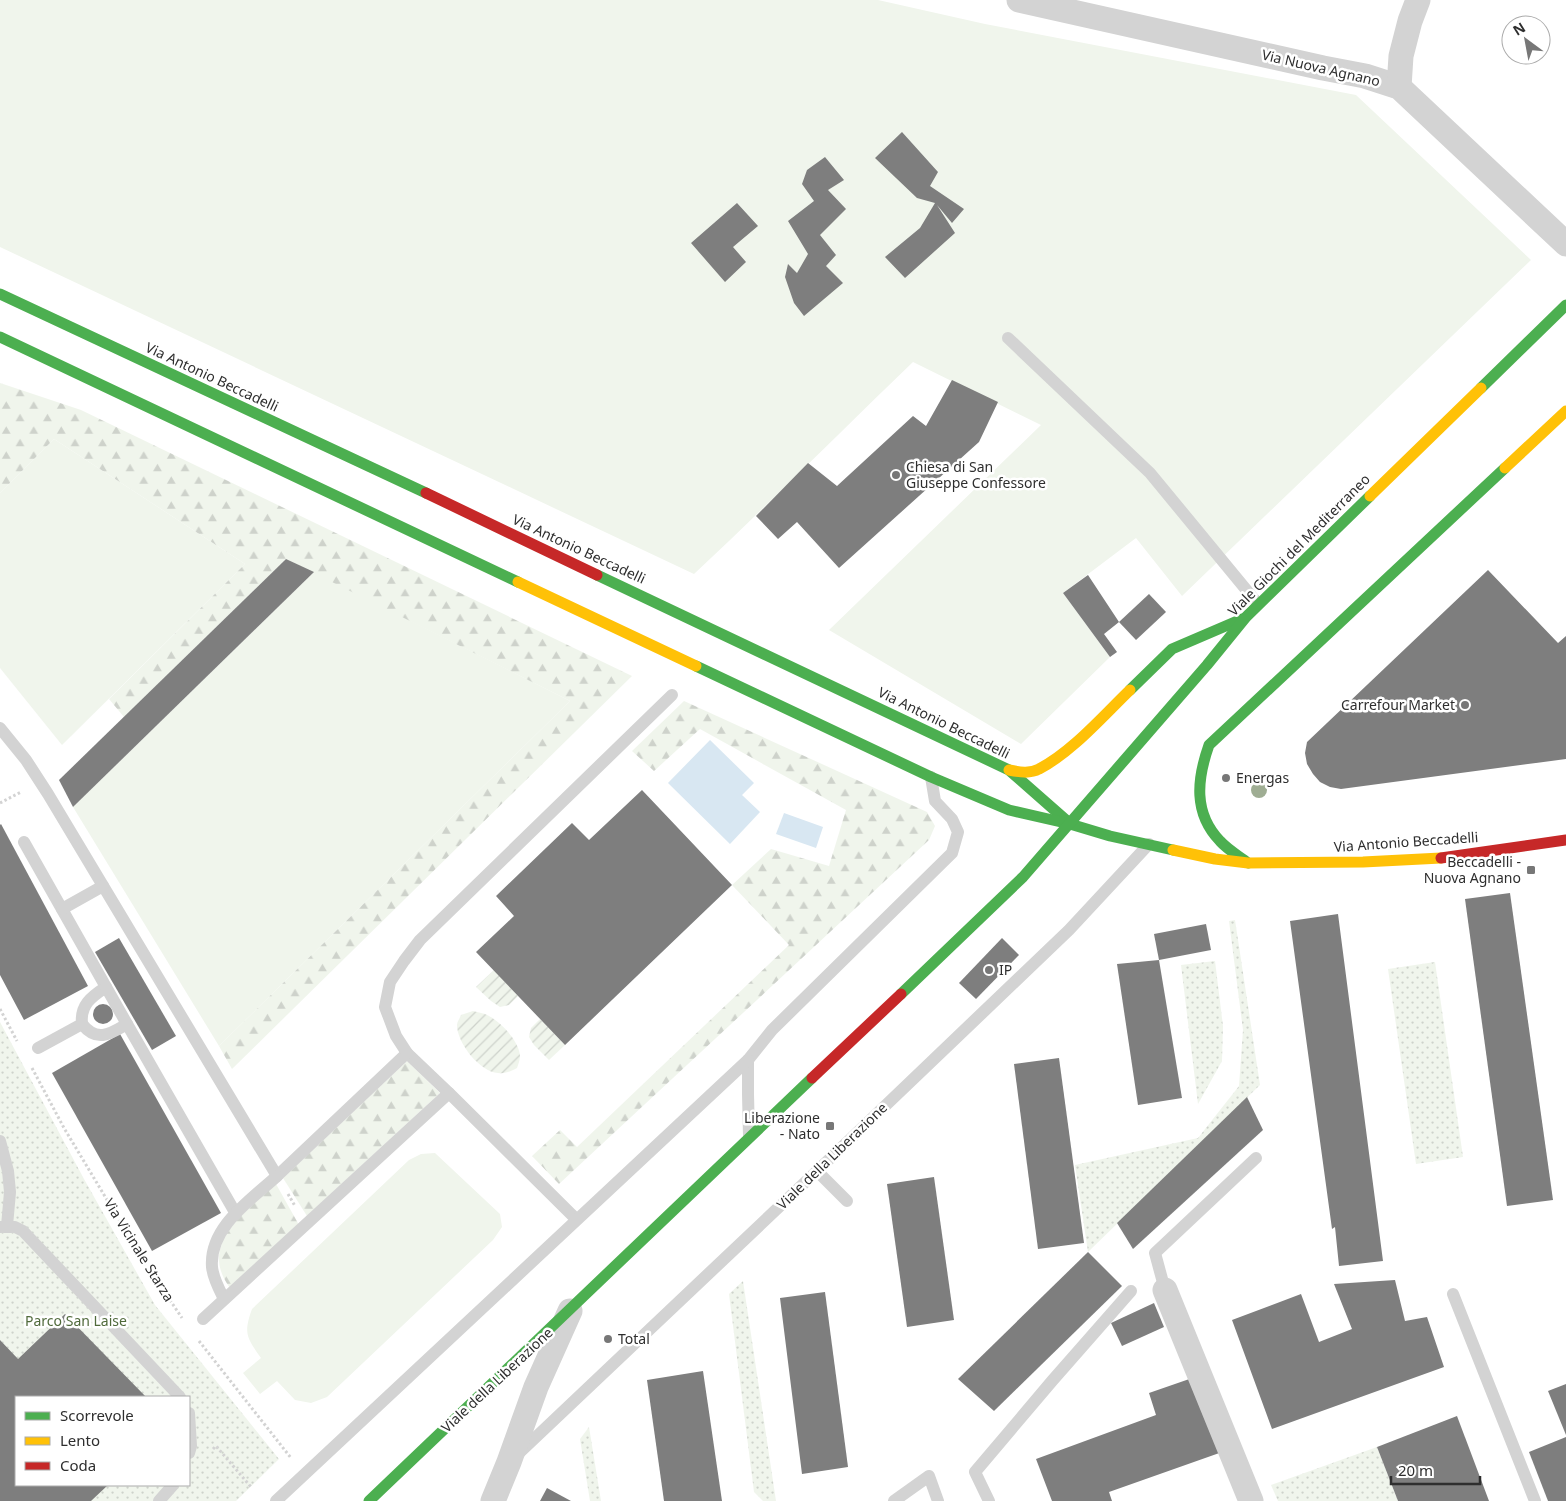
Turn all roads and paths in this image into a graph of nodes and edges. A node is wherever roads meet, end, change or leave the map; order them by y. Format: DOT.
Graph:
graph roads {
  1 [pos="1019,0"];
  2 [pos="1418,0"];
  3 [pos="1399,87"];
  4 [pos="1566,244"];
  5 [pos="0,294"];
  6 [pos="1566,305"];
  7 [pos="0,337"];
  8 [pos="1008,338"];
  9 [pos="1566,411"];
  10 [pos="1258,604"];
  11 [pos="1246,617"];
  12 [pos="672,695"];
  13 [pos="0,728"];
  14 [pos="1008,770"];
  15 [pos="931,777"];
  16 [pos="1070,824"];
  17 [pos="1566,840"];
  18 [pos="24,842"];
  19 [pos="1149,844"];
  20 [pos="1248,864"];
  21 [pos="103,886"];
  22 [pos="62,909"];
  23 [pos="928,967"];
  24 [pos="106,988"];
  25 [pos="0,1009"];
  26 [pos="82,1024"];
  27 [pos="127,1024"];
  28 [pos="18,1043"];
  29 [pos="38,1048"];
  30 [pos="408,1053"];
  31 [pos="28,1060"];
  32 [pos="748,1060"];
  33 [pos="449,1093"];
  34 [pos="750,1137"];
  35 [pos="0,1142"];
  36 [pos="1256,1158"];
  37 [pos="817,1171"];
  38 [pos="277,1176"];
  39 [pos="847,1201"];
  40 [pos="236,1214"];
  41 [pos="576,1219"];
  42 [pos="306,1224"];
  43 [pos="4,1227"];
  44 [pos="1165,1290"];
  45 [pos="1131,1292"];
  46 [pos="1453,1294"];
  47 [pos="224,1299"];
  48 [pos="570,1310"];
  49 [pos="183,1318"];
  50 [pos="203,1319"];
  51 [pos="198,1339"];
  52 [pos="179,1396"];
  53 [pos="190,1430"];
  54 [pos="190,1450"];
  55 [pos="209,1452"];
  56 [pos="509,1462"];
  57 [pos="304,1474"];
  58 [pos="172,1486"];
  59 [pos="251,1487"];
  60 [pos="391,1492"];
  61 [pos="159,1501"];
  62 [pos="276,1501"];
  63 [pos="369,1501"];
  64 [pos="493,1501"];
  65 [pos="894,1501"];
  66 [pos="938,1501"];
  67 [pos="989,1501"];
  68 [pos="1251,1501"];
  69 [pos="1535,1501"];
  1 -- 3 [label="street, Via Nuova Agnano"];
  2 -- 3 [label="street"];
  3 -- 4 [label="street, Via Nuova Agnano"];
  5 -- 14 [label="main road, Via Antonio Beccadelli"];
  6 -- 10 [label="main road, Viale Giochi del Mediterraneo"];
  7 -- 15 [label="main road"];
  8 -- 10 [label="lane"];
  9 -- 20 [label="main road"];
  10 -- 11 [label="main road, Viale Giochi del Mediterraneo"];
  11 -- 14 [label="main road"];
  11 -- 16 [label="main road, Viale Giochi del Mediterraneo"];
  12 -- 30 [label="lane"];
  13 -- 21 [label="lane"];
  14 -- 16 [label="main road, Via Antonio Beccadelli"];
  15 -- 16 [label="main road"];
  15 -- 32 [label="lane"];
  16 -- 19 [label="main road, Via Antonio Beccadelli"];
  16 -- 23 [label="main road, Viale Giochi del Mediterraneo"];
  17 -- 20 [label="main road, Via Antonio Beccadelli"];
  18 -- 22 [label="lane"];
  19 -- 20 [label="main road, Via Antonio Beccadelli"];
  19 -- 37 [label="lane, Viale della Liberazione"];
  21 -- 22 [label="lane"];
  21 -- 38 [label="lane"];
  22 -- 24 [label="lane"];
  23 -- 34 [label="main road, Viale della Liberazione"];
  24 -- 26 [label="lane"];
  24 -- 27 [label="lane"];
  25 -- 28 [label="path"];
  26 -- 27 [label="lane"];
  26 -- 29 [label="lane"];
  27 -- 40 [label="lane"];
  30 -- 33 [label="lane"];
  30 -- 38 [label="lane"];
  31 -- 49 [label="path, Via Vicinale Starza"];
  32 -- 34 [label="lane"];
  32 -- 41 [label="lane"];
  33 -- 41 [label="lane"];
  33 -- 42 [label="lane"];
  34 -- 48 [label="main road, Viale della Liberazione"];
  35 -- 43 [label="lane"];
  36 -- 44 [label="lane"];
  37 -- 39 [label="lane"];
  37 -- 56 [label="lane, Viale della Liberazione"];
  38 -- 40 [label="lane"];
  38 -- 42 [label="path"];
  40 -- 47 [label="lane"];
  41 -- 57 [label="lane"];
  42 -- 47 [label="lane"];
  43 -- 52 [label="lane"];
  44 -- 68 [label="street"];
  45 -- 67 [label="lane"];
  46 -- 69 [label="lane"];
  47 -- 50 [label="lane"];
  48 -- 56 [label="street"];
  48 -- 60 [label="main road, Viale della Liberazione"];
  51 -- 57 [label="path"];
  53 -- 54 [label="lane"];
  55 -- 59 [label="path"];
  56 -- 64 [label="street"];
  57 -- 62 [label="lane"];
  58 -- 61 [label="lane"];
  60 -- 63 [label="main road, Viale della Liberazione"];
  65 -- 66 [label="lane"];
}
